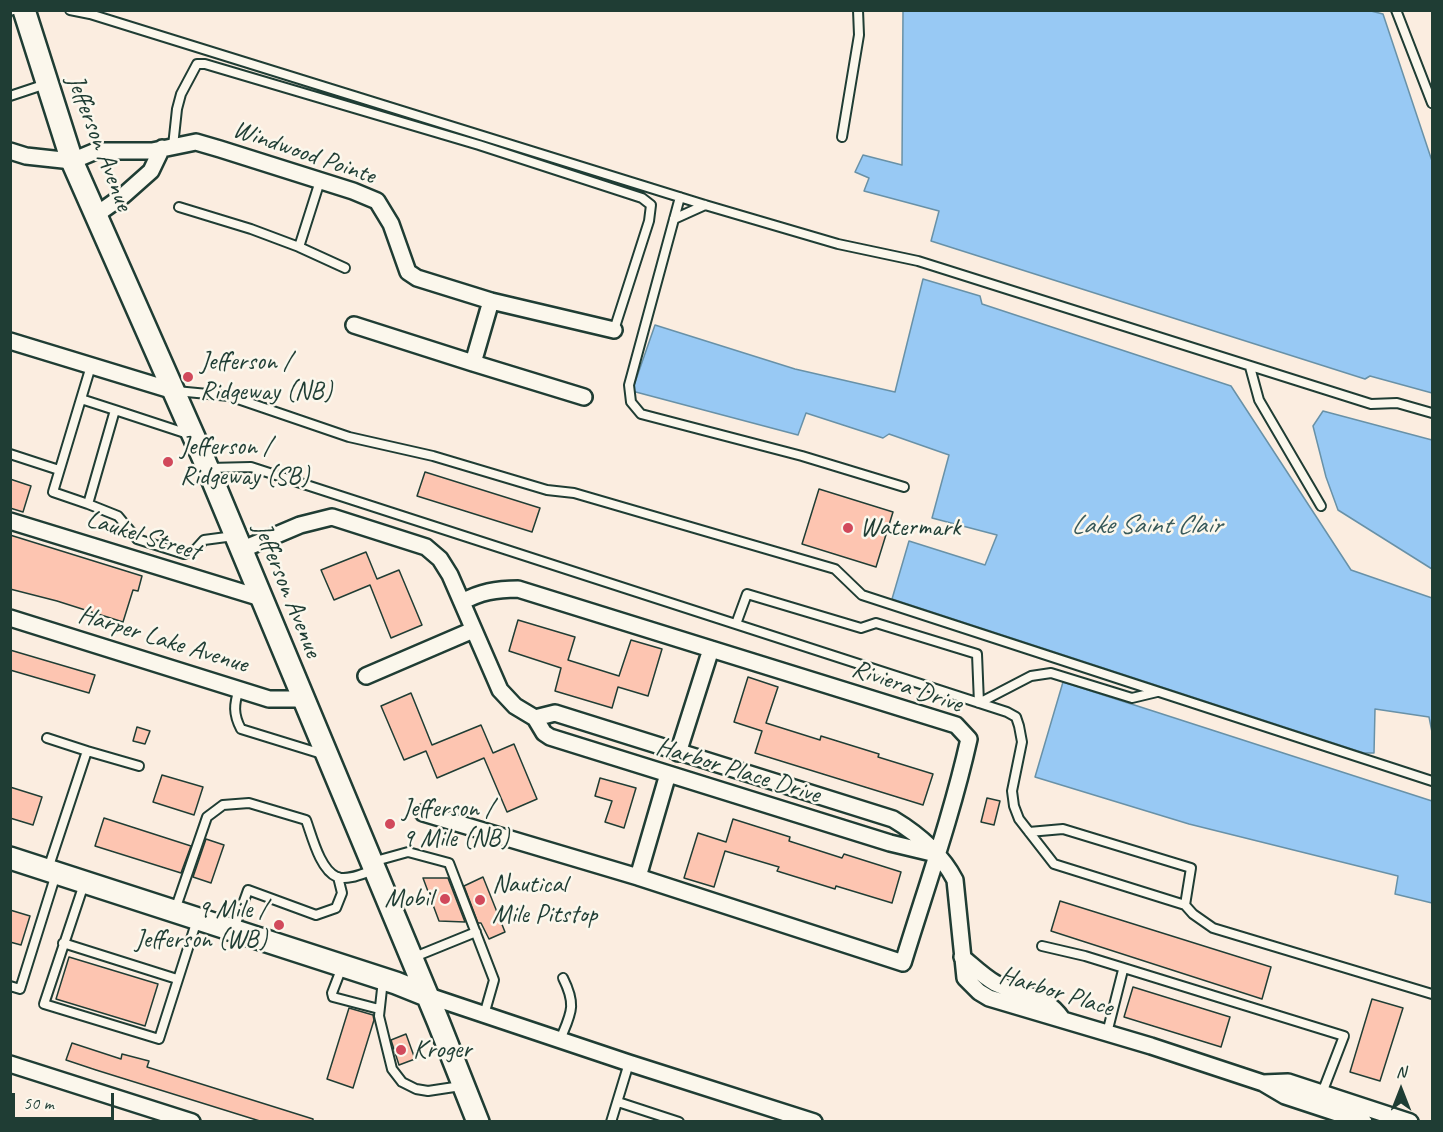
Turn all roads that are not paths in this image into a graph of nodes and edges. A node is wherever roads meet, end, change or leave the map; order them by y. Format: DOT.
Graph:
graph roads {
  1 [pos="24,10"];
  2 [pos="70,10"];
  3 [pos="858,10"];
  4 [pos="1396,10"];
  5 [pos="47,84"];
  6 [pos="10,96"];
  7 [pos="1432,102"];
  8 [pos="842,137"];
  9 [pos="167,147"];
  10 [pos="10,151"];
  11 [pos="72,161"];
  12 [pos="320,181"];
  13 [pos="680,197"];
  14 [pos="705,205"];
  15 [pos="179,207"];
  16 [pos="96,215"];
  17 [pos="674,219"];
  18 [pos="298,247"];
  19 [pos="345,268"];
  20 [pos="490,301"];
  21 [pos="354,326"];
  22 [pos="614,330"];
  23 [pos="10,341"];
  24 [pos="473,363"];
  25 [pos="91,366"];
  26 [pos="1250,367"];
  27 [pos="174,391"];
  28 [pos="584,397"];
  29 [pos="81,399"];
  30 [pos="115,410"];
  31 [pos="1432,412"];
  32 [pos="193,435"];
  33 [pos="10,454"];
  34 [pos="207,468"];
  35 [pos="60,470"];
  36 [pos="904,487"];
  37 [pos="88,504"];
  38 [pos="1321,506"];
  39 [pos="10,521"];
  40 [pos="238,543"];
  41 [pos="261,598"];
  42 [pos="462,602"];
  43 [pos="10,618"];
  44 [pos="736,624"];
  45 [pos="473,630"];
  46 [pos="711,649"];
  47 [pos="366,676"];
  48 [pos="239,689"];
  49 [pos="1158,692"];
  50 [pos="302,699"];
  51 [pos="979,703"];
  52 [pos="535,718"];
  53 [pos="47,738"];
  54 [pos="87,751"];
  55 [pos="678,753"];
  56 [pos="326,755"];
  57 [pos="139,766"];
  58 [pos="668,774"];
  59 [pos="1432,782"];
  60 [pos="423,813"];
  61 [pos="1029,832"];
  62 [pos="936,854"];
  63 [pos="10,858"];
  64 [pos="372,866"];
  65 [pos="52,872"];
  66 [pos="638,877"];
  67 [pos="338,878"];
  68 [pos="84,883"];
  69 [pos="1185,904"];
  70 [pos="174,912"];
  71 [pos="197,919"];
  72 [pos="233,931"];
  73 [pos="476,932"];
  74 [pos="63,943"];
  75 [pos="1042,946"];
  76 [pos="962,957"];
  77 [pos="410,958"];
  78 [pos="342,966"];
  79 [pos="1123,970"];
  80 [pos="563,978"];
  81 [pos="177,979"];
  82 [pos="384,979"];
  83 [pos="10,986"];
  84 [pos="979,992"];
  85 [pos="1027,994"];
  86 [pos="1432,994"];
  87 [pos="426,995"];
  88 [pos="379,1009"];
  89 [pos="1023,1010"];
  90 [pos="484,1015"];
  91 [pos="1063,1020"];
  92 [pos="1107,1033"];
  93 [pos="560,1040"];
  94 [pos="10,1064"];
  95 [pos="629,1064"];
  96 [pos="1263,1083"];
  97 [pos="462,1086"];
  98 [pos="1322,1094"];
  99 [pos="618,1102"];
  100 [pos="1357,1114"];
  101 [pos="192,1122"];
  102 [pos="478,1122"];
  103 [pos="611,1122"];
  104 [pos="679,1122"];
  105 [pos="814,1122"];
  106 [pos="1410,1122"];
  1 -- 5 [label="main road, Jefferson Avenue"];
  2 -- 13 [label="lane"];
  3 -- 8 [label="lane"];
  4 -- 7 [label="lane"];
  5 -- 6 [label="lane"];
  5 -- 11 [label="main road, Jefferson Avenue"];
  9 -- 11 [label="street, Windwood Pointe"];
  9 -- 12 [label="street, Windwood Pointe"];
  9 -- 16 [label="street"];
  9 -- 22 [label="lane"];
  10 -- 11 [label="street"];
  11 -- 16 [label="main road, Jefferson Avenue"];
  12 -- 18 [label="lane"];
  12 -- 20 [label="street, Windwood Pointe"];
  13 -- 14 [label="lane"];
  13 -- 17 [label="lane"];
  14 -- 17 [label="lane"];
  14 -- 26 [label="lane"];
  15 -- 18 [label="lane"];
  16 -- 27 [label="main road, Jefferson Avenue"];
  17 -- 36 [label="lane"];
  18 -- 19 [label="lane"];
  20 -- 22 [label="street, Windwood Pointe"];
  20 -- 24 [label="street"];
  21 -- 24 [label="street"];
  23 -- 25 [label="street"];
  24 -- 28 [label="street"];
  25 -- 27 [label="street"];
  25 -- 29 [label="lane"];
  26 -- 31 [label="lane"];
  26 -- 38 [label="lane"];
  27 -- 32 [label="main road, Jefferson Avenue"];
  27 -- 49 [label="lane"];
  29 -- 30 [label="lane"];
  29 -- 35 [label="lane"];
  30 -- 32 [label="lane"];
  30 -- 37 [label="lane"];
  32 -- 34 [label="main road, Jefferson Avenue"];
  33 -- 35 [label="lane"];
  34 -- 40 [label="main road, Jefferson Avenue"];
  34 -- 44 [label="lane"];
  35 -- 37 [label="lane"];
  37 -- 40 [label="lane"];
  39 -- 41 [label="street, Laukel Street"];
  40 -- 41 [label="main road, Jefferson Avenue"];
  40 -- 42 [label="street"];
  41 -- 50 [label="main road, Jefferson Avenue"];
  42 -- 45 [label="street"];
  42 -- 46 [label="street, Riviera Drive"];
  43 -- 48 [label="street, Harper Lake Avenue"];
  44 -- 51 [label="lane"];
  44 -- 51 [label="lane"];
  45 -- 47 [label="street"];
  45 -- 52 [label="street"];
  46 -- 55 [label="street"];
  46 -- 62 [label="street, Riviera Drive"];
  48 -- 50 [label="street, Harper Lake Avenue"];
  48 -- 56 [label="lane"];
  49 -- 51 [label="lane"];
  49 -- 59 [label="lane"];
  50 -- 56 [label="main road, Jefferson Avenue"];
  51 -- 61 [label="lane"];
  52 -- 55 [label="street"];
  52 -- 58 [label="street, Harbor Place Drive"];
  53 -- 54 [label="lane"];
  54 -- 57 [label="lane"];
  54 -- 65 [label="lane"];
  55 -- 62 [label="street"];
  56 -- 64 [label="main road, Jefferson Avenue"];
  58 -- 62 [label="street, Harbor Place Drive"];
  58 -- 66 [label="street"];
  60 -- 66 [label="street, Riviera Drive"];
  61 -- 69 [label="lane"];
  61 -- 69 [label="lane"];
  62 -- 66 [label="street, Riviera Drive"];
  62 -- 76 [label="street, Harbor Place"];
  63 -- 65 [label="main road"];
  64 -- 67 [label="lane"];
  64 -- 73 [label="lane"];
  64 -- 77 [label="main road, Jefferson Avenue"];
  65 -- 68 [label="main road"];
  65 -- 83 [label="lane"];
  67 -- 70 [label="lane"];
  67 -- 72 [label="lane"];
  68 -- 70 [label="main road"];
  68 -- 74 [label="lane"];
  69 -- 86 [label="lane"];
  70 -- 71 [label="main road"];
  71 -- 72 [label="main road"];
  71 -- 81 [label="lane"];
  72 -- 78 [label="main road"];
  73 -- 77 [label="lane"];
  73 -- 90 [label="lane"];
  74 -- 81 [label="lane"];
  74 -- 81 [label="lane"];
  75 -- 79 [label="lane, Harbor Place"];
  76 -- 84 [label="street, Harbor Place"];
  76 -- 85 [label="street"];
  77 -- 87 [label="main road, Jefferson Avenue"];
  78 -- 82 [label="main road"];
  78 -- 88 [label="lane"];
  79 -- 92 [label="lane"];
  79 -- 98 [label="lane, Harbor Place"];
  80 -- 93 [label="lane"];
  82 -- 87 [label="main road"];
  82 -- 88 [label="lane"];
  84 -- 89 [label="street, Harbor Place"];
  84 -- 91 [label="street"];
  85 -- 89 [label="street"];
  85 -- 91 [label="street"];
  87 -- 90 [label="street"];
  87 -- 97 [label="main road, Jefferson Avenue"];
  88 -- 97 [label="lane"];
  89 -- 91 [label="street, Harbor Place"];
  90 -- 93 [label="street"];
  91 -- 92 [label="street, Harbor Place"];
  92 -- 96 [label="street, Harbor Place"];
  93 -- 95 [label="street"];
  94 -- 101 [label="street"];
  95 -- 99 [label="lane"];
  95 -- 105 [label="street"];
  96 -- 98 [label="street, Harbor Place"];
  96 -- 100 [label="street, Harbor Place"];
  97 -- 102 [label="main road, Jefferson Avenue"];
  98 -- 100 [label="street, Harbor Place"];
  99 -- 103 [label="lane"];
  99 -- 104 [label="lane"];
  100 -- 106 [label="street, Harbor Place"];
}
